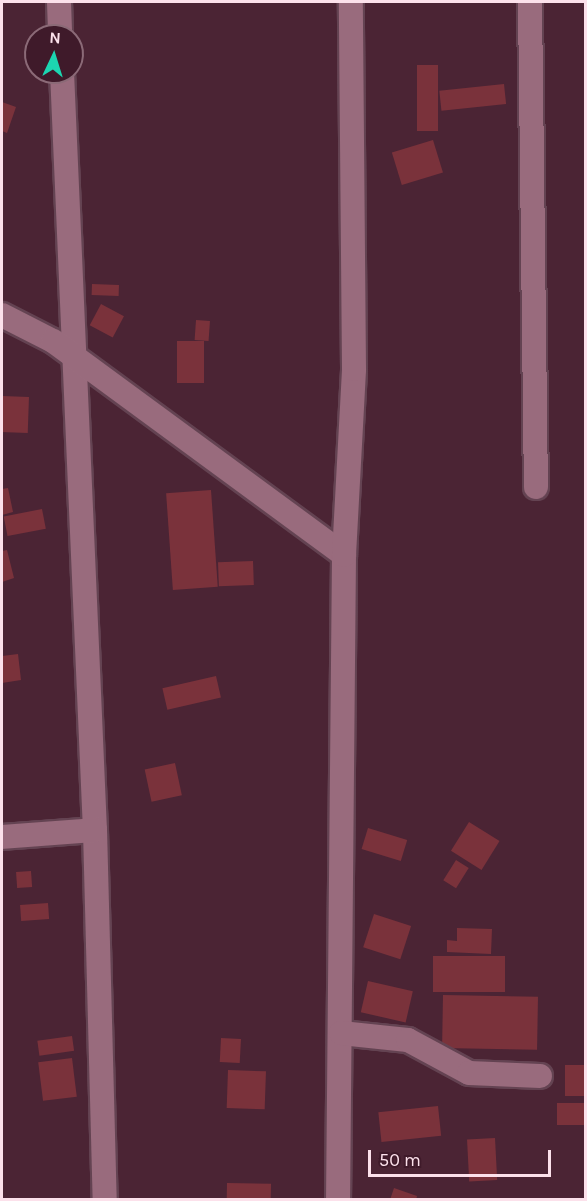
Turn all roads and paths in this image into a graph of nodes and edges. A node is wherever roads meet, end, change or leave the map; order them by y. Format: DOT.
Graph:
graph roads {
  1 [pos="59,2"];
  2 [pos="351,2"];
  3 [pos="530,2"];
  4 [pos="60,24"];
  5 [pos="62,84"];
  6 [pos="2,315"];
  7 [pos="72,355"];
  8 [pos="536,487"];
  9 [pos="344,555"];
  10 [pos="95,830"];
  11 [pos="2,837"];
  12 [pos="341,1033"];
  13 [pos="540,1076"];
  14 [pos="105,1200"];
  15 [pos="338,1200"];
  1 -- 4 [label="street"];
  2 -- 9 [label="street"];
  3 -- 8 [label="street"];
  5 -- 7 [label="street"];
  6 -- 7 [label="street"];
  7 -- 9 [label="street"];
  7 -- 10 [label="street"];
  9 -- 12 [label="street"];
  10 -- 11 [label="street"];
  10 -- 14 [label="street"];
  12 -- 13 [label="street"];
  12 -- 15 [label="street"];
}
